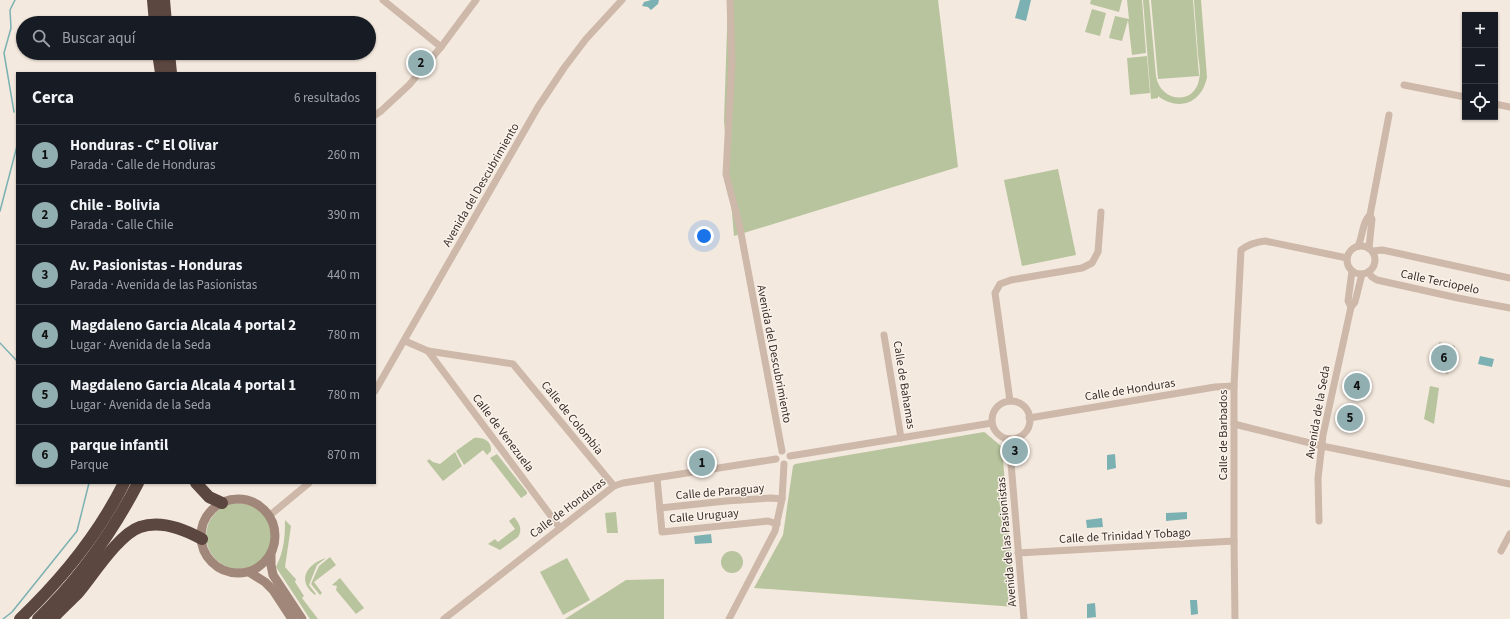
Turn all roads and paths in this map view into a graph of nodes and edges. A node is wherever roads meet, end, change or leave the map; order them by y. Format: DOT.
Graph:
graph roads {
  1 [pos="153,0"];
  2 [pos="164,0"];
  3 [pos="384,0"];
  4 [pos="476,0"];
  5 [pos="622,0"];
  6 [pos="730,0"];
  7 [pos="154,16"];
  8 [pos="165,16"];
  9 [pos="442,47"];
  10 [pos="159,60"];
  11 [pos="170,60"];
  12 [pos="161,72"];
  13 [pos="171,72"];
  14 [pos="1404,85"];
  15 [pos="1462,96"];
  16 [pos="1498,105"];
  17 [pos="1510,107"];
  18 [pos="376,114"];
  19 [pos="1389,115"];
  20 [pos="1101,212"];
  21 [pos="1370,215"];
  22 [pos="1358,246"];
  23 [pos="1371,249"];
  24 [pos="1347,258"];
  25 [pos="1352,271"];
  26 [pos="1365,273"];
  27 [pos="1510,278"];
  28 [pos="1351,308"];
  29 [pos="1510,308"];
  30 [pos="884,335"];
  31 [pos="405,341"];
  32 [pos="428,352"];
  33 [pos="1234,386"];
  34 [pos="376,389"];
  35 [pos="1010,401"];
  36 [pos="1029,418"];
  37 [pos="992,423"];
  38 [pos="1234,424"];
  39 [pos="902,438"];
  40 [pos="1009,439"];
  41 [pos="1322,446"];
  42 [pos="782,451"];
  43 [pos="790,456"];
  44 [pos="776,459"];
  45 [pos="784,464"];
  46 [pos="658,478"];
  47 [pos="123,484"];
  48 [pos="138,484"];
  49 [pos="197,484"];
  50 [pos="309,484"];
  51 [pos="1510,484"];
  52 [pos="614,486"];
  53 [pos="782,499"];
  54 [pos="222,503"];
  55 [pos="660,508"];
  56 [pos="269,516"];
  57 [pos="1319,521"];
  58 [pos="777,524"];
  59 [pos="560,528"];
  60 [pos="1510,534"];
  61 [pos="202,539"];
  62 [pos="1234,541"];
  63 [pos="1501,551"];
  64 [pos="1018,553"];
  65 [pos="271,554"];
  66 [pos="249,572"];
  67 [pos="20,619"];
  68 [pos="38,619"];
  69 [pos="52,619"];
  70 [pos="292,619"];
  71 [pos="302,619"];
  72 [pos="444,619"];
  73 [pos="729,619"];
  74 [pos="1024,619"];
  75 [pos="1235,619"];
  1 -- 7 [label="highway"];
  2 -- 8 [label="highway"];
  3 -- 9 [label="street"];
  4 -- 9 [label="street"];
  5 -- 31 [label="street, Avenida del Descubrimiento"];
  6 -- 42 [label="street, Avenida del Descubrimiento"];
  9 -- 18 [label="street"];
  10 -- 12 [label="highway"];
  11 -- 13 [label="highway"];
  14 -- 15 [label="street"];
  16 -- 17 [label="street"];
  19 -- 21 [label="street"];
  20 -- 35 [label="street"];
  21 -- 22 [label="street"];
  21 -- 23 [label="street"];
  22 -- 23 [label="street"];
  22 -- 24 [label="street"];
  23 -- 26 [label="street"];
  23 -- 27 [label="street, Calle Terciopelo"];
  24 -- 25 [label="street"];
  24 -- 33 [label="street, Calle de Barbados"];
  25 -- 26 [label="street"];
  25 -- 28 [label="street, Avenida de la Seda"];
  26 -- 28 [label="street, Avenida de la Seda"];
  26 -- 29 [label="street, Calle Terciopelo"];
  28 -- 41 [label="street, Avenida de la Seda"];
  30 -- 39 [label="street, Calle de Bahamas"];
  31 -- 32 [label="street"];
  31 -- 34 [label="street, Avenida del Descubrimiento"];
  32 -- 52 [label="street, Calle de Colombia"];
  32 -- 59 [label="street, Calle de Venezuela"];
  33 -- 36 [label="street, Calle de Honduras"];
  33 -- 38 [label="street, Calle de Barbados"];
  35 -- 36 [label="street"];
  35 -- 37 [label="street"];
  36 -- 40 [label="street"];
  37 -- 39 [label="street"];
  37 -- 40 [label="street"];
  38 -- 41 [label="street"];
  38 -- 62 [label="street, Calle de Barbados"];
  39 -- 43 [label="street"];
  40 -- 64 [label="street, Avenida de las Pasionistas"];
  41 -- 51 [label="street"];
  41 -- 57 [label="street, Avenida de la Seda"];
  42 -- 43 [label="street"];
  42 -- 44 [label="street"];
  43 -- 45 [label="street"];
  44 -- 45 [label="street"];
  44 -- 46 [label="street, Calle de Honduras"];
  45 -- 53 [label="street"];
  46 -- 52 [label="street, Calle de Honduras"];
  46 -- 55 [label="street, Calle Uruguay"];
  47 -- 67 [label="highway"];
  48 -- 68 [label="highway"];
  49 -- 54 [label="highway"];
  50 -- 56 [label="street"];
  52 -- 59 [label="street, Calle de Honduras"];
  53 -- 55 [label="street, Calle de Paraguay"];
  53 -- 58 [label="street"];
  54 -- 56 [label="main road"];
  54 -- 61 [label="main road"];
  55 -- 58 [label="street, Calle Uruguay"];
  56 -- 65 [label="main road"];
  58 -- 73 [label="street"];
  59 -- 72 [label="street, Calle de Honduras"];
  60 -- 63 [label="street"];
  61 -- 66 [label="main road"];
  61 -- 69 [label="highway"];
  62 -- 64 [label="street, Calle de Trinidad Y Tobago"];
  62 -- 75 [label="street, Calle de Barbados"];
  64 -- 74 [label="street, Avenida de las Pasionistas"];
  65 -- 66 [label="main road"];
  65 -- 71 [label="main road"];
  66 -- 70 [label="main road"];
}
